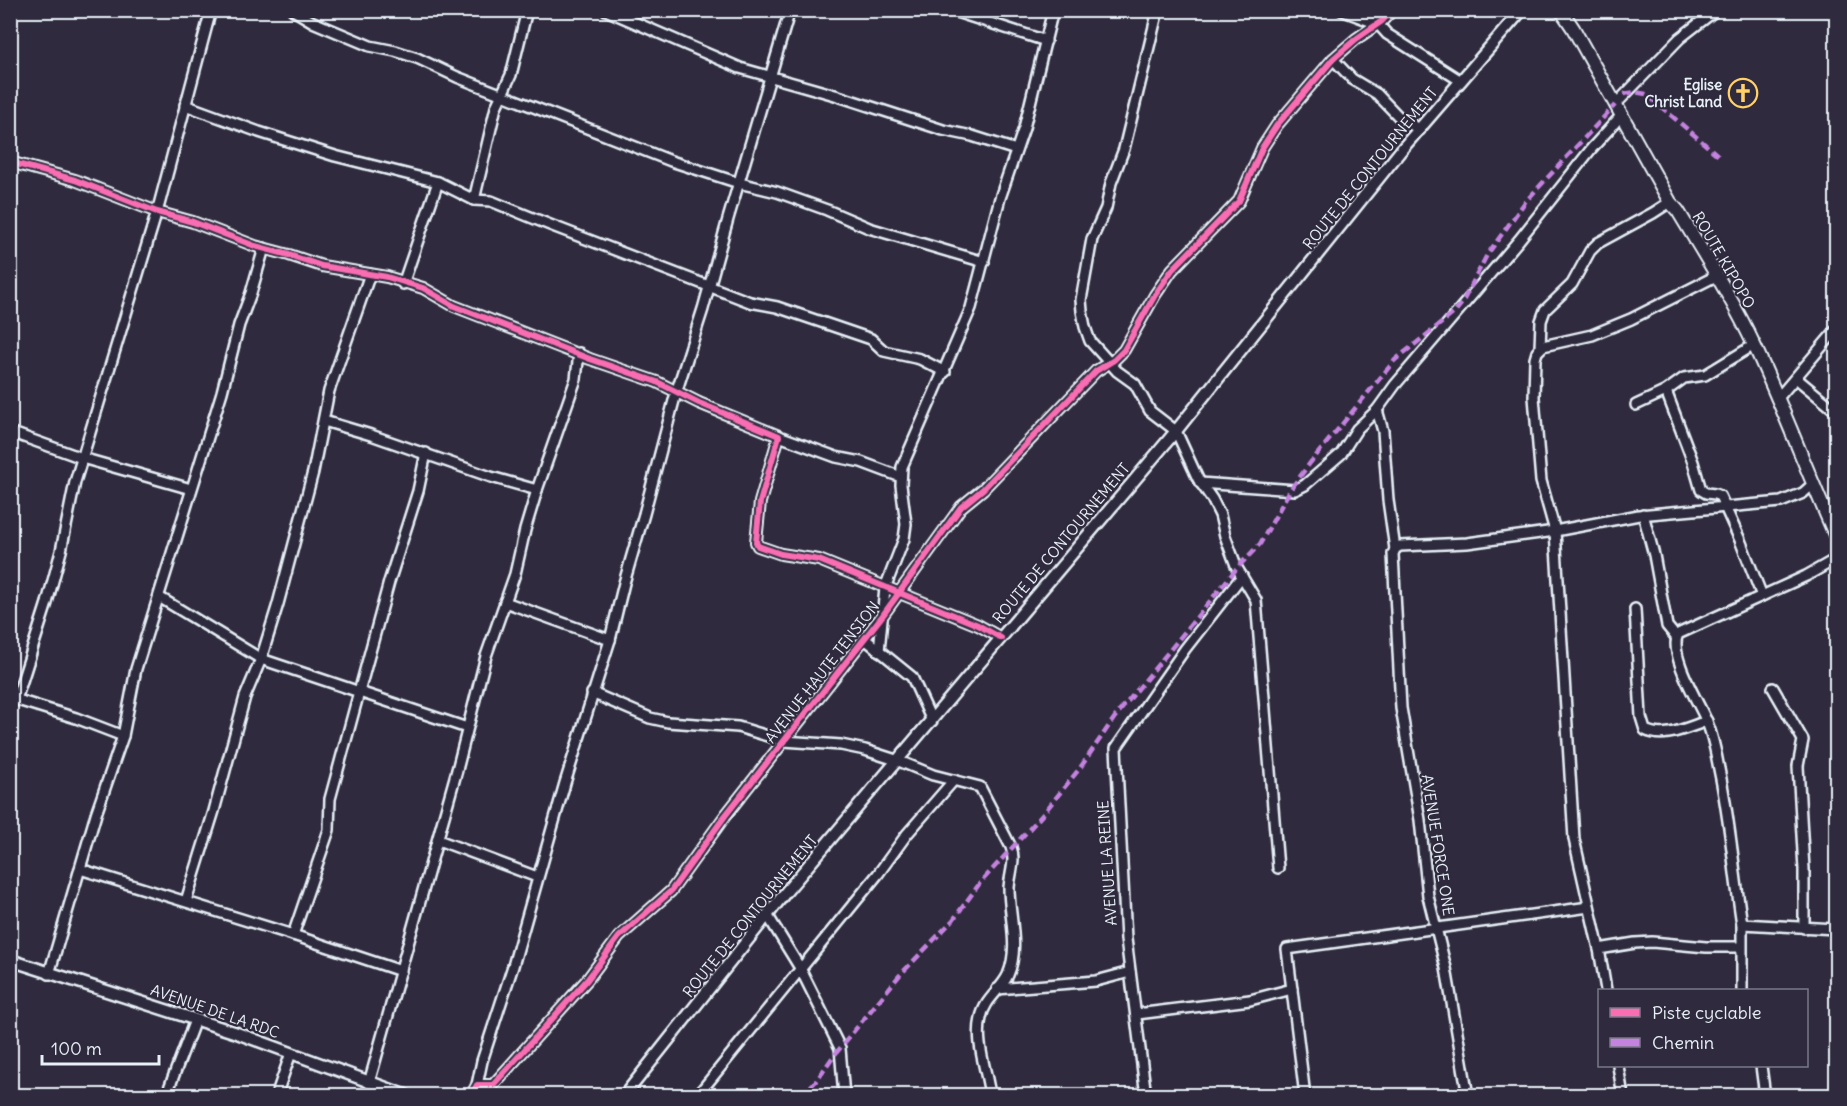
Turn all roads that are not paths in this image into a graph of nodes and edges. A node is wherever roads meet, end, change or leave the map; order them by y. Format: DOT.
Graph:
graph roads {
  1 [pos="211,10"];
  2 [pos="293,10"];
  3 [pos="527,10"];
  4 [pos="606,10"];
  5 [pos="790,10"];
  6 [pos="950,10"];
  7 [pos="1053,10"];
  8 [pos="1158,10"];
  9 [pos="1341,10"];
  10 [pos="1392,10"];
  11 [pos="1522,10"];
  12 [pos="1561,10"];
  13 [pos="1716,10"];
  14 [pos="1378,24"];
  15 [pos="1046,41"];
  16 [pos="1333,59"];
  17 [pos="771,78"];
  18 [pos="1461,81"];
  19 [pos="502,95"];
  20 [pos="185,105"];
  21 [pos="1618,110"];
  22 [pos="1420,130"];
  23 [pos="1016,150"];
  24 [pos="10,162"];
  25 [pos="438,182"];
  26 [pos="739,183"];
  27 [pos="474,200"];
  28 [pos="1670,202"];
  29 [pos="157,212"];
  30 [pos="264,248"];
  31 [pos="984,262"];
  32 [pos="370,274"];
  33 [pos="1716,276"];
  34 [pos="403,284"];
  35 [pos="709,286"];
  36 [pos="1836,330"];
  37 [pos="1754,345"];
  38 [pos="1539,348"];
  39 [pos="579,353"];
  40 [pos="1109,363"];
  41 [pos="945,372"];
  42 [pos="1796,378"];
  43 [pos="1666,392"];
  44 [pos="676,393"];
  45 [pos="1778,398"];
  46 [pos="1636,405"];
  47 [pos="1377,410"];
  48 [pos="1836,411"];
  49 [pos="324,422"];
  50 [pos="1176,431"];
  51 [pos="10,432"];
  52 [pos="779,436"];
  53 [pos="426,453"];
  54 [pos="82,458"];
  55 [pos="901,477"];
  56 [pos="1200,483"];
  57 [pos="1813,484"];
  58 [pos="191,489"];
  59 [pos="537,490"];
  60 [pos="1724,506"];
  61 [pos="1643,514"];
  62 [pos="1555,531"];
  63 [pos="1836,537"];
  64 [pos="1395,549"];
  65 [pos="1836,559"];
  66 [pos="1242,576"];
  67 [pos="885,588"];
  68 [pos="898,594"];
  69 [pos="1762,596"];
  70 [pos="159,597"];
  71 [pos="505,602"];
  72 [pos="1635,609"];
  73 [pos="883,615"];
  74 [pos="1676,637"];
  75 [pos="1001,638"];
  76 [pos="865,639"];
  77 [pos="610,640"];
  78 [pos="879,651"];
  79 [pos="261,659"];
  80 [pos="1773,688"];
  81 [pos="360,692"];
  82 [pos="592,693"];
  83 [pos="13,699"];
  84 [pos="932,721"];
  85 [pos="1707,721"];
  86 [pos="467,728"];
  87 [pos="123,736"];
  88 [pos="784,741"];
  89 [pos="899,761"];
  90 [pos="954,780"];
  91 [pos="438,840"];
  92 [pos="80,868"];
  93 [pos="1278,868"];
  94 [pos="537,877"];
  95 [pos="186,901"];
  96 [pos="1589,907"];
  97 [pos="768,916"];
  98 [pos="1742,924"];
  99 [pos="1436,927"];
  100 [pos="1804,928"];
  101 [pos="1836,929"];
  102 [pos="293,935"];
  103 [pos="1741,946"];
  104 [pos="1599,949"];
  105 [pos="10,960"];
  106 [pos="800,968"];
  107 [pos="401,971"];
  108 [pos="1130,972"];
  109 [pos="49,974"];
  110 [pos="997,989"];
  111 [pos="1292,989"];
  112 [pos="1606,989"];
  113 [pos="1742,989"];
  114 [pos="1137,1014"];
  115 [pos="195,1020"];
  116 [pos="291,1053"];
  117 [pos="1618,1067"];
  118 [pos="1761,1067"];
  119 [pos="369,1083"];
  120 [pos="477,1085"];
  121 [pos="166,1095"];
  122 [pos="276,1095"];
  123 [pos="408,1095"];
  124 [pos="471,1095"];
  125 [pos="624,1095"];
  126 [pos="697,1095"];
  127 [pos="844,1095"];
  128 [pos="990,1095"];
  129 [pos="1146,1095"];
  130 [pos="1305,1095"];
  131 [pos="1468,1095"];
  132 [pos="1623,1095"];
  133 [pos="1765,1095"];
  1 -- 20 [label="street"];
  2 -- 19 [label="street"];
  3 -- 19 [label="street"];
  4 -- 17 [label="street"];
  5 -- 17 [label="street"];
  6 -- 15 [label="street"];
  7 -- 15 [label="street"];
  8 -- 40 [label="street"];
  9 -- 14 [label="street"];
  10 -- 14 [label="street, AVENUE HAUTE TENSION"];
  11 -- 18 [label="street, ROUTE DE CONTOURNEMENT"];
  12 -- 21 [label="main road, ROUTE KIPOPO"];
  13 -- 21 [label="street"];
  14 -- 16 [label="street, AVENUE HAUTE TENSION"];
  14 -- 18 [label="street"];
  15 -- 23 [label="street"];
  16 -- 22 [label="street"];
  16 -- 40 [label="street, AVENUE HAUTE TENSION"];
  17 -- 23 [label="street"];
  17 -- 26 [label="street"];
  18 -- 22 [label="street, ROUTE DE CONTOURNEMENT"];
  19 -- 26 [label="street"];
  19 -- 27 [label="street"];
  20 -- 25 [label="street"];
  20 -- 29 [label="street"];
  21 -- 28 [label="main road, ROUTE KIPOPO"];
  21 -- 47 [label="street"];
  22 -- 50 [label="street, ROUTE DE CONTOURNEMENT"];
  23 -- 31 [label="street"];
  24 -- 29 [label="street"];
  25 -- 27 [label="street"];
  25 -- 34 [label="street"];
  26 -- 31 [label="street"];
  26 -- 35 [label="street"];
  27 -- 35 [label="street"];
  28 -- 33 [label="main road, ROUTE KIPOPO"];
  28 -- 38 [label="street"];
  29 -- 30 [label="street"];
  29 -- 54 [label="street"];
  30 -- 32 [label="street"];
  30 -- 58 [label="street"];
  31 -- 41 [label="street"];
  32 -- 34 [label="street"];
  32 -- 49 [label="street"];
  33 -- 37 [label="main road, ROUTE KIPOPO"];
  33 -- 38 [label="street"];
  34 -- 39 [label="street"];
  35 -- 41 [label="street"];
  35 -- 44 [label="street"];
  36 -- 42 [label="street"];
  37 -- 43 [label="street"];
  37 -- 45 [label="main road, ROUTE KIPOPO"];
  38 -- 62 [label="street"];
  39 -- 44 [label="street"];
  39 -- 59 [label="street"];
  40 -- 50 [label="street"];
  40 -- 68 [label="street, AVENUE HAUTE TENSION"];
  41 -- 55 [label="street"];
  42 -- 45 [label="street"];
  42 -- 48 [label="street"];
  43 -- 46 [label="street"];
  43 -- 60 [label="street"];
  44 -- 52 [label="street"];
  44 -- 77 [label="street"];
  45 -- 57 [label="main road, ROUTE KIPOPO"];
  47 -- 56 [label="street"];
  47 -- 64 [label="street, AVENUE FORCE ONE"];
  49 -- 53 [label="street"];
  49 -- 79 [label="street"];
  50 -- 56 [label="street"];
  50 -- 75 [label="street, ROUTE DE CONTOURNEMENT"];
  51 -- 54 [label="street"];
  52 -- 55 [label="street"];
  52 -- 67 [label="street"];
  53 -- 59 [label="street"];
  53 -- 81 [label="street"];
  54 -- 58 [label="street"];
  54 -- 83 [label="street"];
  55 -- 67 [label="street"];
  56 -- 66 [label="street"];
  57 -- 60 [label="street"];
  57 -- 63 [label="main road, ROUTE KIPOPO"];
  58 -- 70 [label="street"];
  59 -- 71 [label="street"];
  60 -- 61 [label="street"];
  60 -- 69 [label="street"];
  61 -- 62 [label="street"];
  61 -- 74 [label="street"];
  62 -- 64 [label="street"];
  62 -- 96 [label="street"];
  64 -- 99 [label="street, AVENUE FORCE ONE"];
  65 -- 69 [label="street"];
  66 -- 93 [label="street"];
  66 -- 108 [label="street, AVENUE LA REINE"];
  67 -- 68 [label="street"];
  67 -- 73 [label="street"];
  68 -- 73 [label="street, AVENUE HAUTE TENSION"];
  68 -- 75 [label="street"];
  69 -- 74 [label="street"];
  70 -- 79 [label="street"];
  70 -- 87 [label="street"];
  71 -- 77 [label="street"];
  71 -- 86 [label="street"];
  72 -- 85 [label="street"];
  73 -- 76 [label="street, AVENUE HAUTE TENSION"];
  73 -- 78 [label="street"];
  74 -- 85 [label="street"];
  75 -- 84 [label="street, ROUTE DE CONTOURNEMENT"];
  76 -- 78 [label="street"];
  76 -- 88 [label="street, AVENUE HAUTE TENSION"];
  77 -- 82 [label="street"];
  78 -- 84 [label="street"];
  79 -- 81 [label="street"];
  79 -- 95 [label="street"];
  80 -- 100 [label="street"];
  81 -- 86 [label="street"];
  81 -- 102 [label="street"];
  82 -- 88 [label="street"];
  82 -- 94 [label="street"];
  83 -- 87 [label="street"];
  84 -- 89 [label="street, ROUTE DE CONTOURNEMENT"];
  85 -- 98 [label="street"];
  86 -- 91 [label="street"];
  87 -- 92 [label="street"];
  88 -- 89 [label="street"];
  88 -- 120 [label="street, AVENUE HAUTE TENSION"];
  89 -- 90 [label="street"];
  89 -- 97 [label="street, ROUTE DE CONTOURNEMENT"];
  90 -- 106 [label="street"];
  90 -- 110 [label="street"];
  91 -- 94 [label="street"];
  91 -- 107 [label="street"];
  92 -- 95 [label="street"];
  92 -- 109 [label="street"];
  94 -- 120 [label="street"];
  95 -- 102 [label="street"];
  96 -- 99 [label="street"];
  96 -- 104 [label="street"];
  97 -- 106 [label="street"];
  97 -- 125 [label="street, ROUTE DE CONTOURNEMENT"];
  98 -- 100 [label="street"];
  98 -- 103 [label="street"];
  99 -- 111 [label="street"];
  99 -- 131 [label="street, AVENUE FORCE ONE"];
  100 -- 101 [label="street"];
  102 -- 107 [label="street"];
  103 -- 104 [label="street"];
  103 -- 113 [label="street"];
  104 -- 112 [label="street"];
  105 -- 109 [label="street, AVENUE DE LA RDC"];
  106 -- 126 [label="street"];
  106 -- 127 [label="street"];
  107 -- 119 [label="street"];
  108 -- 110 [label="street"];
  108 -- 114 [label="street, AVENUE LA REINE"];
  109 -- 115 [label="street, AVENUE DE LA RDC"];
  110 -- 128 [label="street"];
  111 -- 114 [label="street"];
  111 -- 130 [label="street"];
  114 -- 129 [label="street, AVENUE LA REINE"];
  115 -- 116 [label="street, AVENUE DE LA RDC"];
  115 -- 121 [label="street"];
  116 -- 119 [label="street, AVENUE DE LA RDC"];
  116 -- 122 [label="street"];
  117 -- 132 [label="street"];
  118 -- 133 [label="street"];
  119 -- 123 [label="street, AVENUE DE LA RDC"];
  120 -- 124 [label="street"];
}
